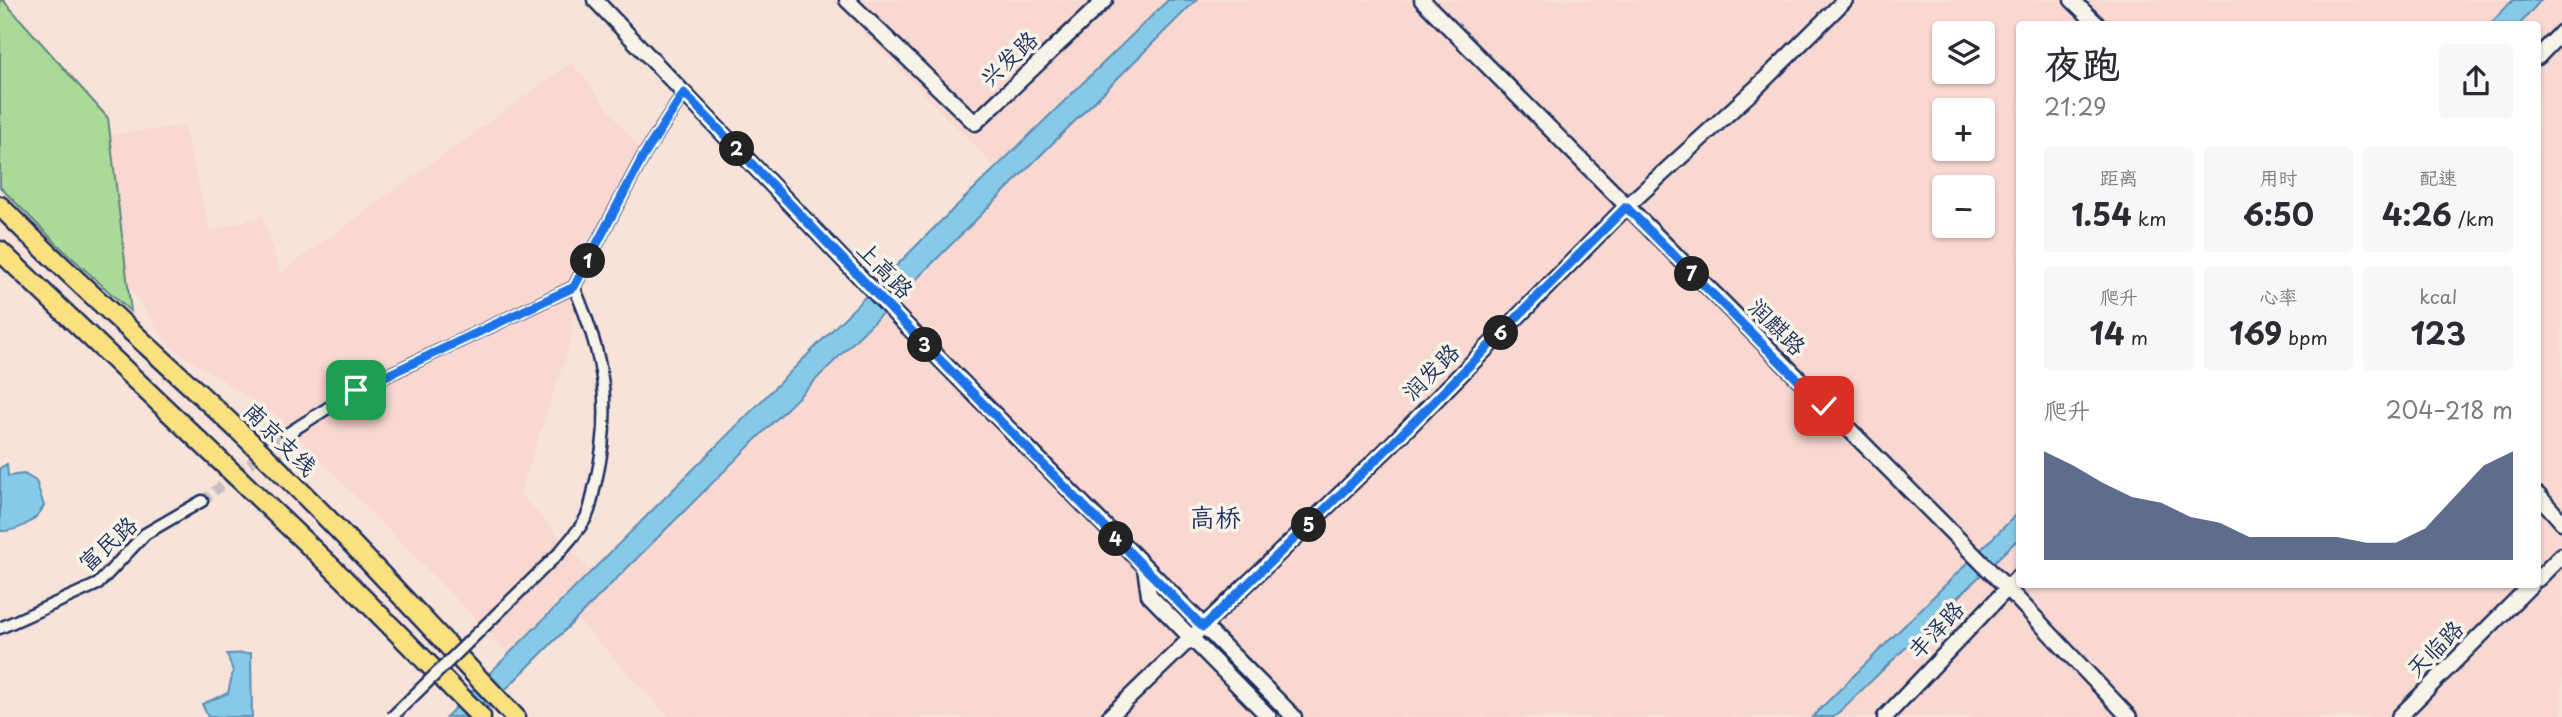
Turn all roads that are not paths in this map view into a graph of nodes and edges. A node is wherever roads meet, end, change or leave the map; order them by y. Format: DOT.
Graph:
graph roads {
  1 [pos="595,0"];
  2 [pos="846,0"];
  3 [pos="1105,0"];
  4 [pos="1422,0"];
  5 [pos="1845,0"];
  6 [pos="2072,0"];
  7 [pos="2094,21"];
  8 [pos="2562,33"];
  9 [pos="2541,54"];
  10 [pos="684,93"];
  11 [pos="0,206"];
  12 [pos="1626,207"];
  13 [pos="0,251"];
  14 [pos="574,287"];
  15 [pos="286,434"];
  16 [pos="2541,498"];
  17 [pos="202,501"];
  18 [pos="2562,522"];
  19 [pos="2562,555"];
  20 [pos="2541,576"];
  21 [pos="2016,579"];
  22 [pos="2007,588"];
  23 [pos="2528,588"];
  24 [pos="0,628"];
  25 [pos="1198,632"];
  26 [pos="392,717"];
  27 [pos="481,717"];
  28 [pos="515,717"];
  29 [pos="1109,717"];
  30 [pos="1269,717"];
  31 [pos="1294,717"];
  32 [pos="1885,717"];
  33 [pos="2129,717"];
  34 [pos="2399,717"];
  1 -- 10 [label="main road, 上高路"];
  2 -- 3 [label="main road, 兴发路"];
  4 -- 12 [label="main road, 润麒路"];
  5 -- 12 [label="main road, 润发路"];
  6 -- 7 [label="main road"];
  8 -- 9 [label="main road"];
  10 -- 14 [label="street"];
  10 -- 25 [label="main road, 上高路"];
  11 -- 28 [label="highway, 南京支线"];
  12 -- 22 [label="main road, 润麒路"];
  12 -- 25 [label="main road, 润发路"];
  13 -- 27 [label="highway"];
  14 -- 15 [label="street"];
  14 -- 26 [label="street, bridge"];
  16 -- 18 [label="main road"];
  17 -- 24 [label="street, 富民路"];
  19 -- 20 [label="main road"];
  21 -- 22 [label="main road, 丰泽路"];
  22 -- 32 [label="main road, 丰泽路"];
  22 -- 33 [label="main road, 润麒路"];
  23 -- 34 [label="main road, 天临路"];
  25 -- 29 [label="main road, 润发路"];
  25 -- 30 [label="main road, 上高路"];
  25 -- 31 [label="main road, 上高路"];
}
